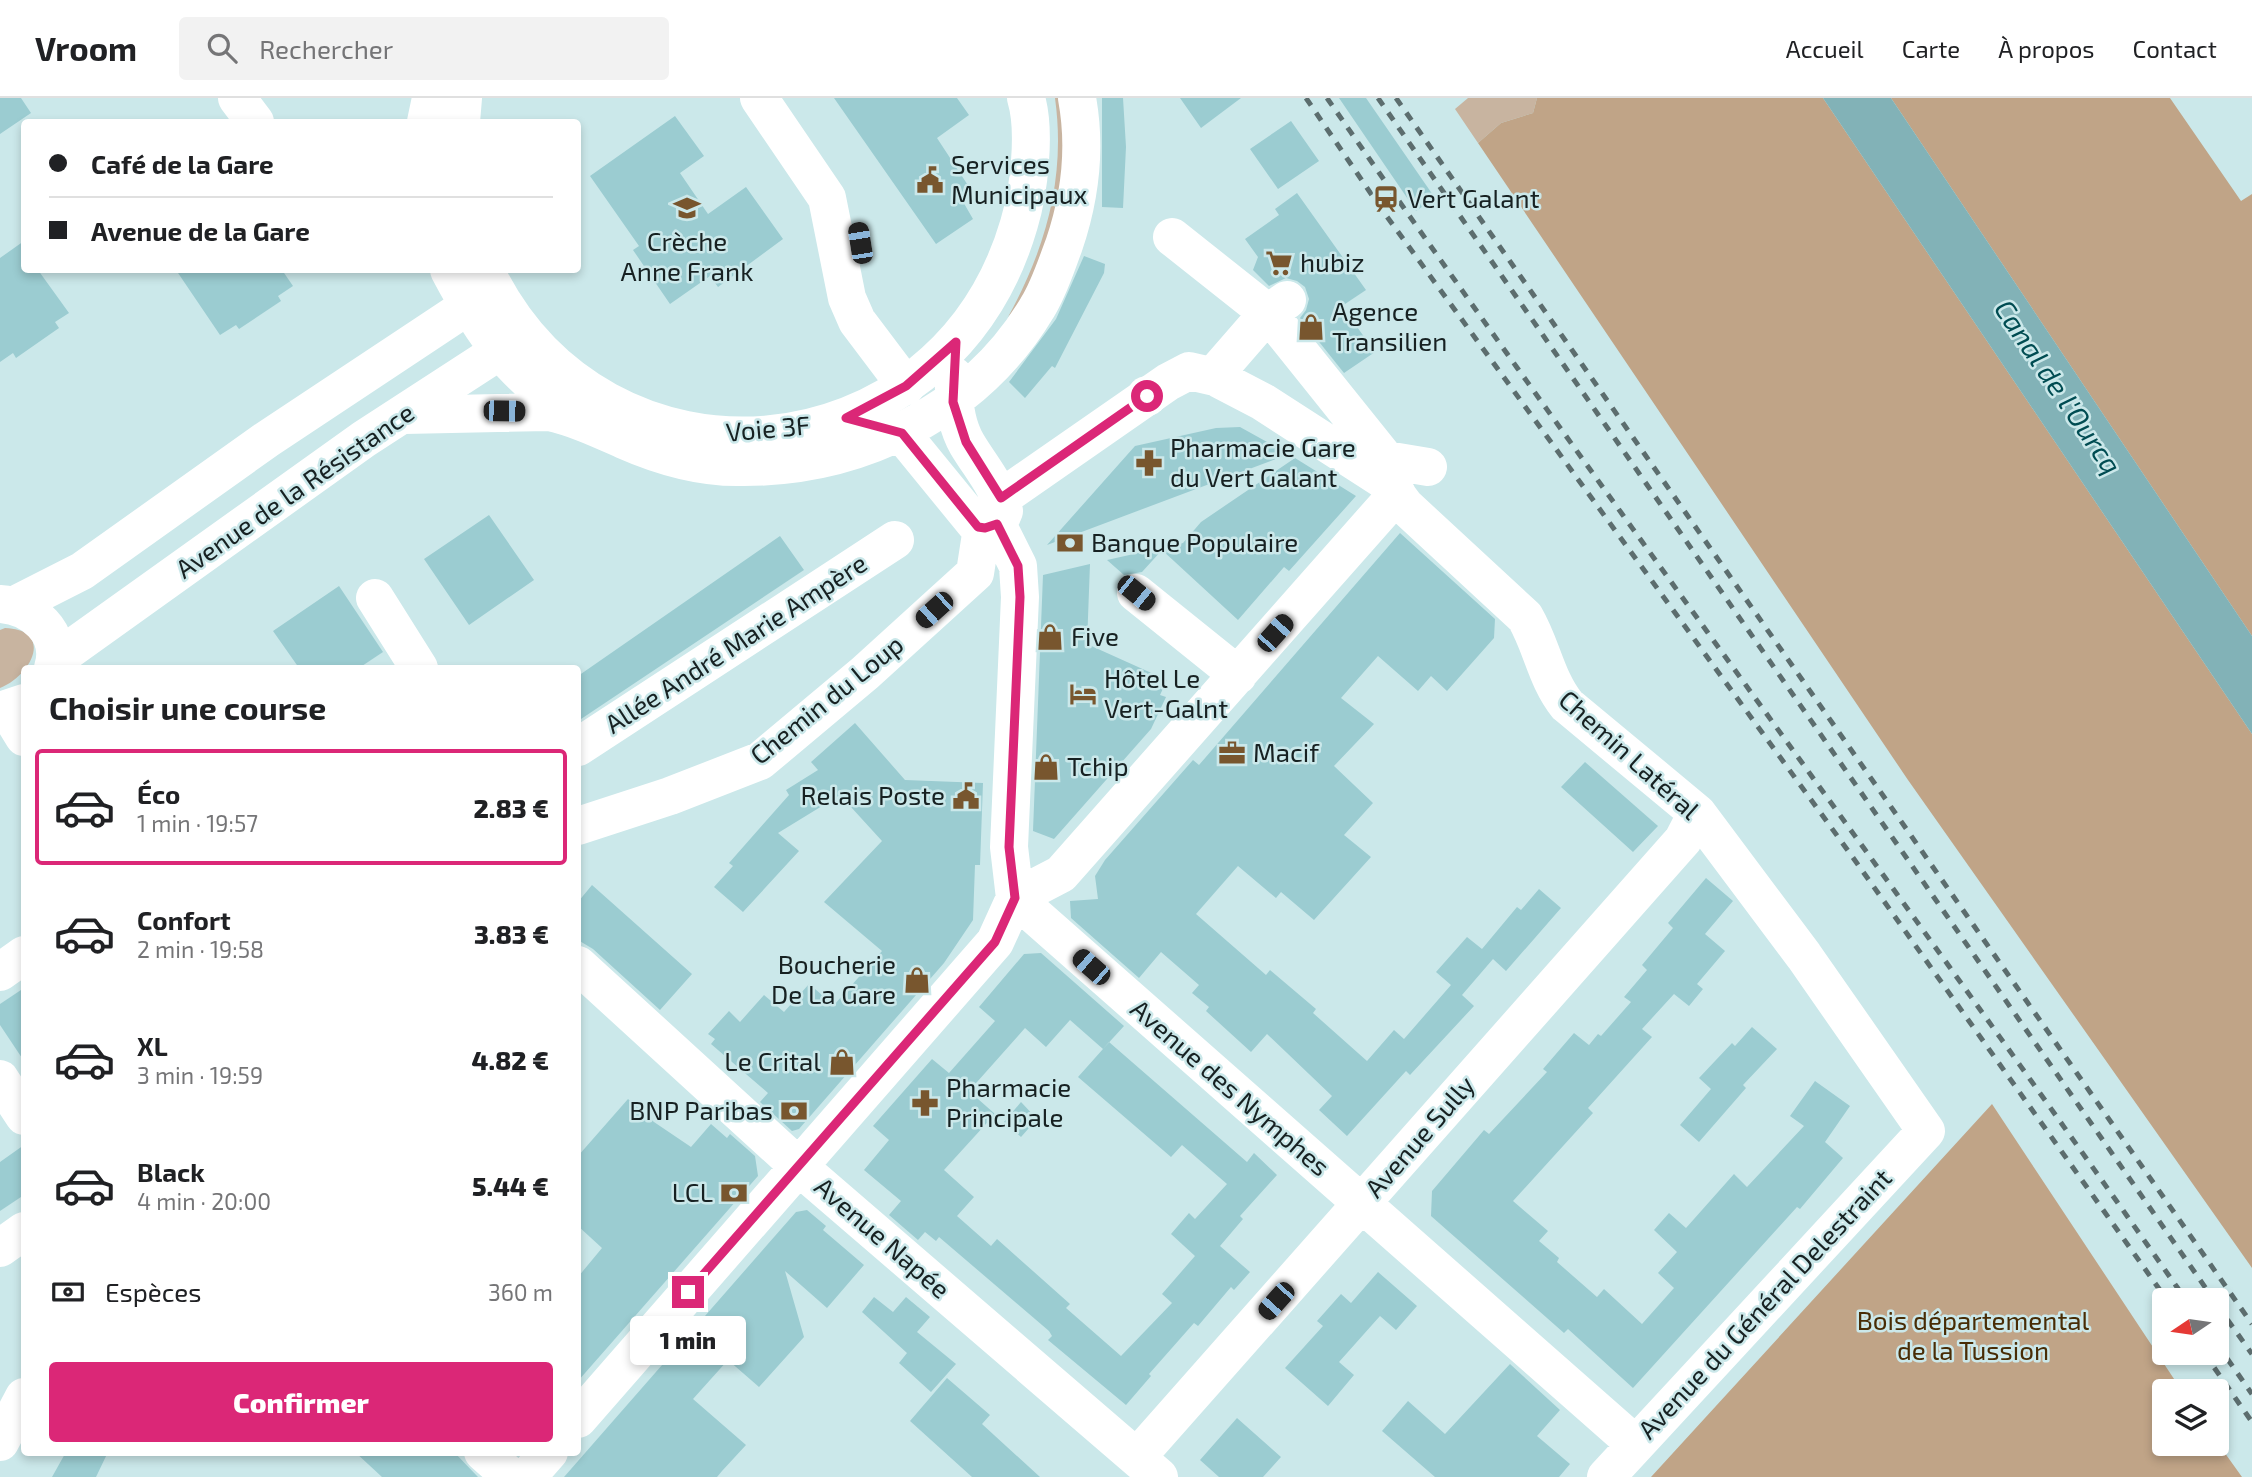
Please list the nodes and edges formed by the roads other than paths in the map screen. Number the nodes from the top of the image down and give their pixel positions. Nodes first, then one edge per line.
1 (237, 98) edge
2 (431, 98) edge
3 (463, 98) edge
4 (759, 98) edge
5 (789, 98) edge
6 (1077, 98) edge
7 (1027, 100) edge
8 (253, 119) edge
9 (427, 119) edge
10 (461, 119) edge
11 (1172, 237) dead end
12 (451, 273) edge
13 (477, 273) edge
14 (487, 273) edge
15 (468, 306) junction
16 (1278, 306) junction
17 (956, 342) junction
18 (498, 352) junction
19 (544, 354) junction
20 (1221, 367) dead end
21 (914, 380) junction
22 (953, 402) junction
23 (404, 415) junction
24 (571, 416) junction
25 (846, 418) junction
26 (902, 433) junction
27 (1428, 467) dead end
28 (1387, 474) junction
29 (993, 516) junction
30 (895, 540) dead end
31 (1136, 593) dead end
32 (375, 598) dead end
33 (8, 605) edge
34 (54, 664) edge
35 (417, 665) edge
36 (1238, 674) junction
37 (581, 745) edge
38 (1697, 813) junction
39 (581, 825) edge
40 (1015, 898) junction
41 (21, 958) edge
42 (581, 968) edge
43 (0, 972) edge
44 (0, 1079) edge
45 (21, 1111) edge
46 (1926, 1131) joint
47 (798, 1166) junction
48 (1362, 1203) junction
49 (21, 1233) edge
50 (0, 1248) edge
51 (21, 1403) edge
52 (581, 1416) edge
53 (0, 1442) edge
54 (1635, 1444) junction
55 (487, 1456) edge
56 (545, 1456) edge
57 (1148, 1467) edge
58 (511, 1477) edge
59 (527, 1477) edge
60 (1606, 1477) edge

1 - 8 street
2 - 9 street
3 - 10 street
4 - 21 street
5 - 21 street
6 - 22 street
7 - 17 street, Voie 3F
11 - 16 street
12 - 15 street
13 - 15 street
14 - 19 street, Voie 3F
15 - 18 street
15 - 33 street, Avenue de la Résistance
16 - 20 street
16 - 28 street
17 - 21 street, Voie 3F
17 - 22 street
18 - 19 street
18 - 23 street, Avenue de la Résistance
18 - 24 street
19 - 25 street, Voie 3F
21 - 25 street, Voie 3F
22 - 26 street
22 - 29 street
23 - 24 street
23 - 34 street, Avenue de la Résistance
24 - 26 street
25 - 26 street
26 - 29 street
27 - 28 street
28 - 29 street
28 - 36 street
28 - 38 street, Chemin Latéral
29 - 39 street, Chemin du Loup
29 - 40 street
30 - 37 street, Allée André Marie Ampère
31 - 36 street
32 - 35 street
33 - 34 street, Avenue de la Résistance
36 - 40 street
38 - 46 street, Chemin Latéral
38 - 48 street, Avenue Sully
40 - 47 street
40 - 48 street, Avenue des Nymphes
41 - 43 street
42 - 47 street, Avenue Napée
44 - 45 street
46 - 54 street, Avenue du Général Delestraint
47 - 52 street
47 - 57 street, Avenue Napée
48 - 54 street, Avenue des Nymphes
48 - 57 street, Avenue Sully
49 - 50 street
51 - 53 street
54 - 60 street, Avenue du Général Delestraint
55 - 58 street
56 - 59 street

